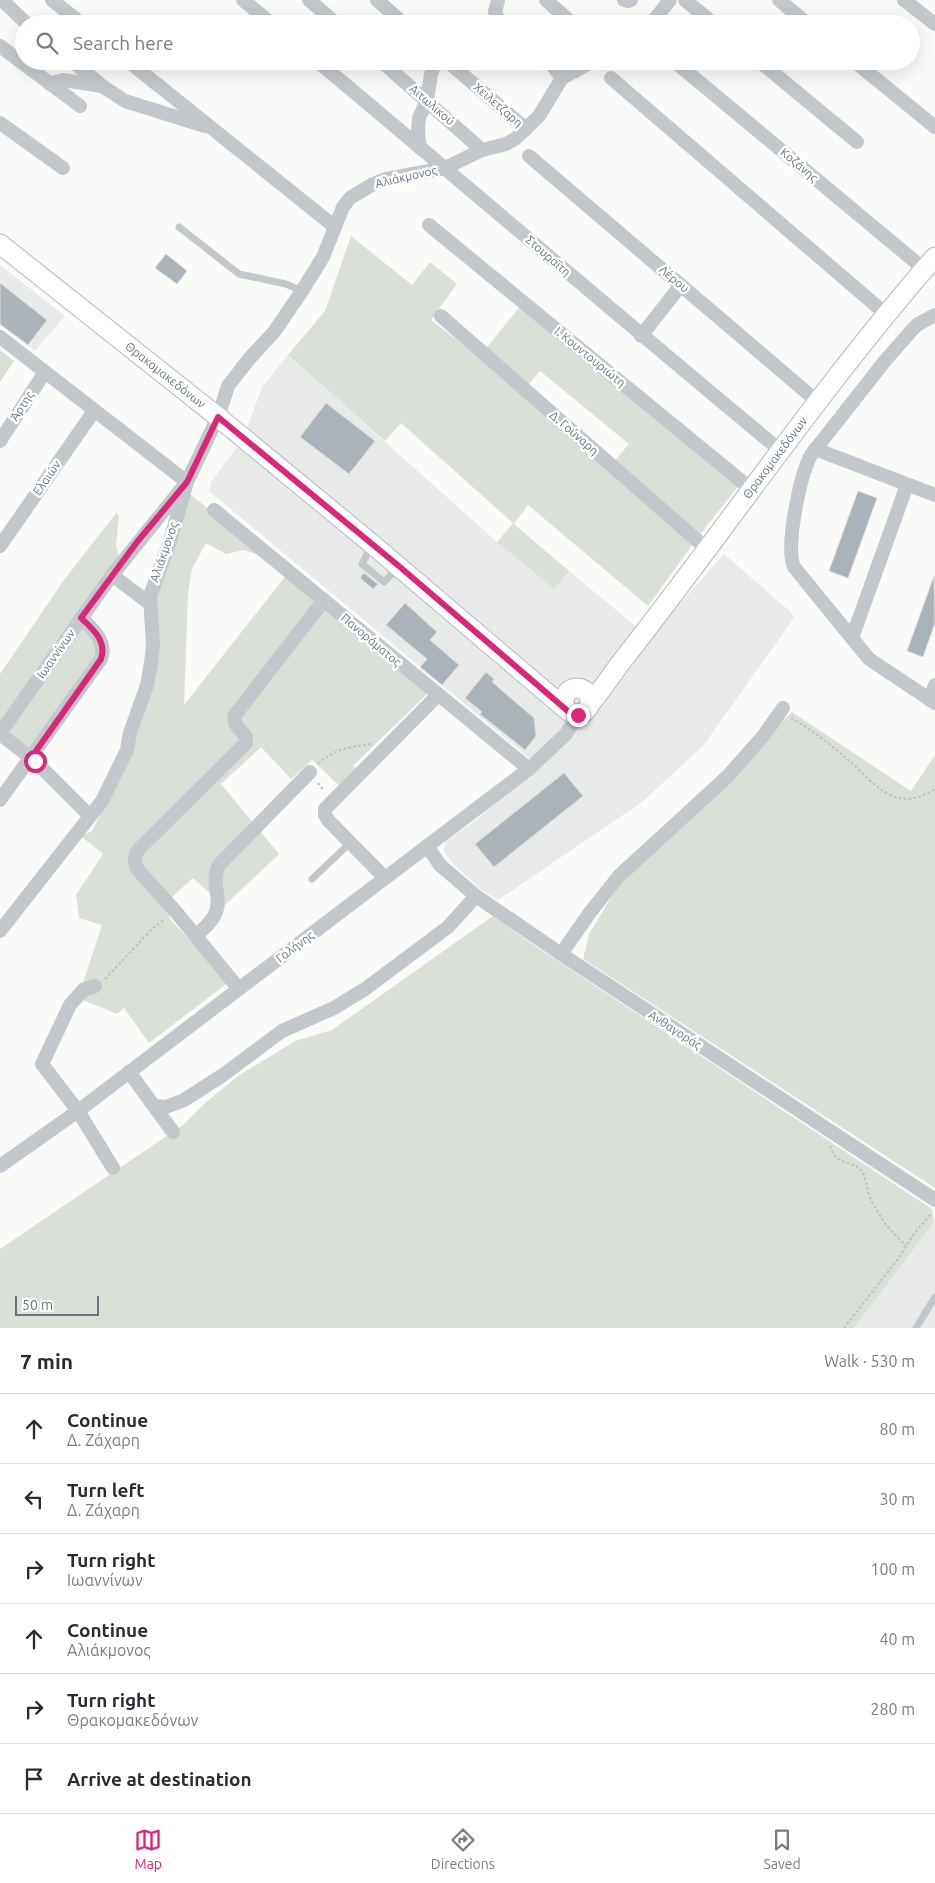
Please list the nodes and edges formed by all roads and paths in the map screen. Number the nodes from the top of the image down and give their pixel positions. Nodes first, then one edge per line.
1 (2, 0) edge
2 (52, 0) edge
3 (243, 0) edge
4 (309, 0) edge
5 (377, 0) edge
6 (498, 0) edge
7 (546, 0) edge
8 (670, 0) edge
9 (685, 0) edge
10 (779, 0) edge
11 (904, 0) edge
12 (18, 15) edge
13 (71, 15) edge
14 (261, 15) edge
15 (326, 15) edge
16 (394, 15) edge
17 (496, 15) edge
18 (563, 15) edge
19 (658, 15) edge
20 (703, 15) edge
21 (797, 15) edge
22 (935, 24) edge
23 (0, 46) edge
24 (15, 57) edge
25 (32, 70) edge
26 (83, 70) edge
27 (139, 70) edge
28 (328, 70) edge
29 (391, 70) edge
30 (433, 70) edge
31 (457, 70) edge
32 (556, 70) edge
33 (577, 70) edge
34 (685, 70) edge
35 (770, 70) edge
36 (865, 70) edge
37 (562, 78) junction
38 (611, 78) dead end
39 (50, 84) junction
40 (102, 86) junction
41 (428, 102) junction
42 (80, 106) dead end
43 (0, 123) edge
44 (935, 127) edge
45 (213, 129) junction
46 (526, 130) junction
47 (857, 142) dead end
48 (420, 148) junction
49 (482, 150) junction
50 (529, 156) dead end
51 (63, 168) dead end
52 (445, 168) junction
53 (428, 225) dead end
54 (179, 227) dead end
55 (335, 227) junction
56 (0, 244) edge
57 (930, 263) edge
58 (680, 285) junction
59 (302, 291) junction
60 (887, 315) junction
61 (935, 315) edge
62 (441, 316) dead end
63 (641, 336) junction
64 (0, 337) edge
65 (45, 372) junction
66 (818, 402) junction
67 (94, 411) junction
68 (218, 417) junction
69 (0, 441) edge
70 (815, 449) junction
71 (780, 450) junction
72 (187, 482) junction
73 (907, 485) junction
74 (751, 489) junction
75 (935, 495) edge
76 (214, 510) dead end
77 (0, 546) edge
78 (707, 549) junction
79 (112, 575) junction
80 (324, 600) junction
81 (149, 603) junction
82 (81, 618) junction
83 (852, 638) junction
84 (935, 685) edge
85 (438, 695) junction
86 (932, 701) edge
87 (577, 702) junction
88 (781, 711) joint
89 (0, 734) edge
90 (389, 743) junction
91 (31, 758) junction
92 (529, 769) junction
93 (310, 772) junction
94 (935, 789) edge
95 (0, 800) edge
96 (333, 800) junction
97 (90, 816) junction
98 (350, 843) junction
99 (426, 846) junction
100 (385, 878) junction
101 (312, 879) dead end
102 (476, 896) junction
103 (176, 912) junction
104 (0, 932) edge
105 (196, 936) junction
106 (561, 954) junction
107 (95, 986) joint
108 (240, 989) junction
109 (129, 1072) junction
110 (154, 1106) junction
111 (78, 1111) junction
112 (173, 1132) dead end
113 (830, 1132) junction
114 (0, 1166) edge
115 (113, 1168) dead end
116 (935, 1200) edge
117 (935, 1209) edge
118 (906, 1246) junction
119 (935, 1297) edge
120 (844, 1328) edge
121 (916, 1328) edge

1 - 12 street
2 - 13 street
3 - 14 street
4 - 15 street
5 - 16 street
6 - 17 street
7 - 18 street
8 - 19 street
9 - 20 street
10 - 21 street
11 - 22 street
23 - 24 street
25 - 39 street
26 - 40 street
27 - 45 street
28 - 48 street, Στουραΐτη
29 - 41 street, Αιτωλικού
30 - 41 street
31 - 46 street, Χειλετζαρη
32 - 37 street
33 - 37 street
34 - 57 street, Κοζάνης
35 - 47 street
36 - 44 street
37 - 46 street, Αλιάκμονος
38 - 60 street
39 - 40 street
39 - 42 street
40 - 45 street
41 - 48 street
41 - 49 street, Αιτωλικού
43 - 51 street
45 - 55 street
46 - 49 street, Αλιάκμονος
48 - 52 street, Στουραΐτη
49 - 52 street, Αλιάκμονος
50 - 58 street, Λέρου
52 - 55 street, Αλιάκμονος
52 - 63 street, Στουραΐτη
53 - 74 street, Ι. Κουντουριώτη
54 - 59 lane
55 - 59 street, Αλιάκμονος
56 - 68 main road, Θρακομακεδόνων
57 - 60 main road, Θρακομακεδόνων
58 - 63 street
58 - 66 street, Λέρου
59 - 68 street, Αλιάκμονος
60 - 66 main road, Θρακομακεδόνων
61 - 70 street
62 - 78 street, Δ. Γούναρη
63 - 71 street, Στουραΐτη
64 - 65 street
65 - 67 street
65 - 69 street, Άρτης
66 - 71 main road, Θρακομακεδόνων
67 - 72 street
67 - 77 street, Ελαιών
68 - 72 street, Αλιάκμονος
68 - 87 main road, Θρακομακεδόνων
70 - 73 street
70 - 83 street
71 - 74 main road, Θρακομακεδόνων
72 - 79 street, Ιωαννίνων
72 - 81 street, Αλιάκμονος
73 - 75 street
73 - 83 street
74 - 78 main road, Θρακομακεδόνων
76 - 80 street, Πανοράματος
78 - 87 main road, Θρακομακεδόνων
79 - 81 street
79 - 82 street, Ιωαννίνων
80 - 85 street, Πανοράματος
80 - 103 street
81 - 97 street, Αλιάκμονος
82 - 89 street, Ιωαννίνων
82 - 91 street
83 - 86 street
84 - 86 street
85 - 90 street
85 - 92 street, Πανοράματος
87 - 92 street, Γαλήνης
88 - 94 path
88 - 106 street
89 - 91 street
90 - 93 path
90 - 96 street
91 - 95 street
91 - 97 street
92 - 99 street, Γαλήνης
93 - 96 path
93 - 105 street
96 - 98 street
97 - 104 street, Αλιάκμονος
98 - 100 street
98 - 101 lane
99 - 100 street, Γαλήνης
99 - 102 street, Ανθαγοράς
100 - 108 street, Γαλήνης
102 - 106 street, Ανθαγοράς
102 - 110 street
103 - 105 street
103 - 107 path
105 - 108 street
106 - 113 street, Ανθαγοράς
107 - 111 street
108 - 109 street, Γαλήνης
109 - 110 street
109 - 111 street, Γαλήνης
110 - 112 street
111 - 114 street, Γαλήνης
111 - 115 street
113 - 116 street, Ανθαγοράς
113 - 118 path
117 - 118 path
118 - 120 path
119 - 121 lane

